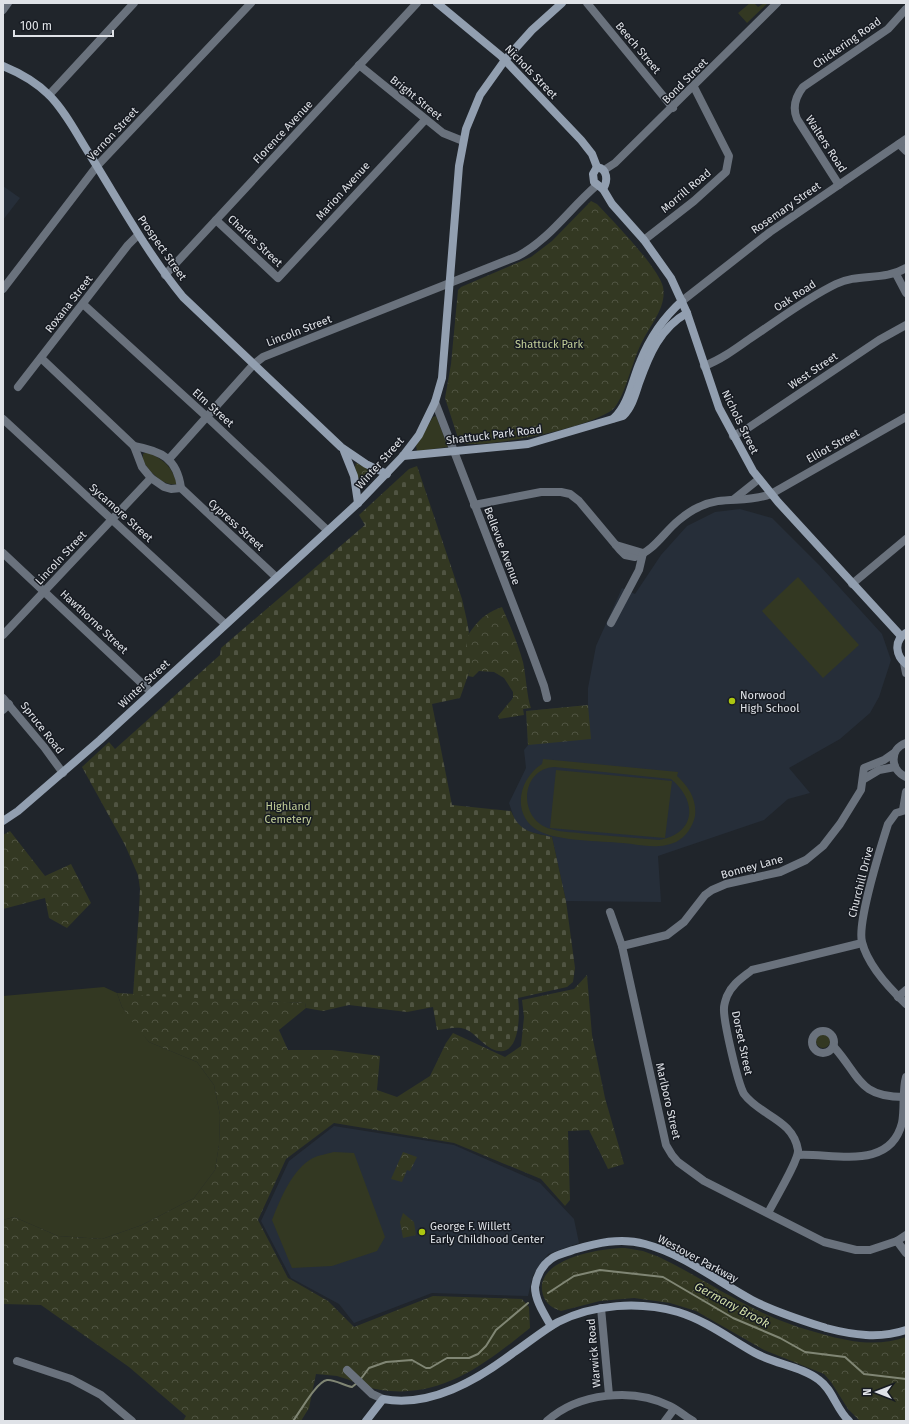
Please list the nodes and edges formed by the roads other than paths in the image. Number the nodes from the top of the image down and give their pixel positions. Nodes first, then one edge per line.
1 (8, 3) edge
2 (134, 3) edge
3 (251, 3) edge
4 (417, 3) edge
5 (437, 3) edge
6 (562, 3) edge
7 (587, 3) edge
8 (777, 3) edge
9 (3, 10) edge
10 (906, 10) edge
11 (505, 60) junction
12 (359, 65) junction
13 (3, 66) edge
14 (694, 87) junction
15 (799, 92) joint
16 (49, 95) junction
17 (673, 108) junction
18 (425, 120) junction
19 (906, 139) edge
20 (462, 141) junction
21 (899, 144) junction
22 (906, 151) edge
23 (97, 166) junction
24 (601, 168) junction
25 (839, 185) junction
26 (600, 187) junction
27 (216, 220) junction
28 (138, 235) junction
29 (644, 240) junction
30 (906, 268) edge
31 (896, 274) junction
32 (165, 275) junction
33 (278, 278) joint
34 (450, 284) junction
35 (3, 289) edge
36 (906, 293) edge
37 (682, 301) junction
38 (83, 304) junction
39 (687, 313) junction
40 (906, 325) edge
41 (41, 358) junction
42 (254, 364) junction
43 (704, 366) junction
44 (636, 382) junction
45 (18, 387) dead end
46 (435, 402) junction
47 (207, 417) junction
48 (906, 417) edge
49 (3, 419) edge
50 (733, 436) junction
51 (134, 446) junction
52 (341, 447) junction
53 (454, 452) junction
54 (403, 456) junction
55 (169, 459) junction
56 (387, 474) junction
57 (151, 478) junction
58 (759, 479) junction
59 (181, 488) junction
60 (771, 494) junction
61 (734, 499) junction
62 (358, 503) junction
63 (474, 505) junction
64 (112, 520) junction
65 (327, 530) junction
66 (906, 540) edge
67 (3, 553) edge
68 (643, 553) junction
69 (276, 577) junction
70 (852, 584) junction
71 (45, 592) junction
72 (611, 623) dead end
73 (225, 624) junction
74 (3, 635) edge
75 (904, 635) edge
76 (905, 664) edge
77 (906, 674) edge
78 (151, 692) junction
79 (547, 698) dead end
80 (5, 704) edge
81 (905, 741) edge
82 (894, 753) junction
83 (895, 767) junction
84 (63, 773) junction
85 (905, 778) edge
86 (864, 779) junction
87 (906, 792) edge
88 (905, 810) edge
89 (3, 821) edge
90 (610, 912) dead end
91 (862, 943) junction
92 (622, 946) junction
93 (906, 990) edge
94 (898, 997) junction
95 (906, 1004) edge
96 (834, 1047) dead end
97 (906, 1077) edge
98 (904, 1097) junction
99 (798, 1154) junction
100 (768, 1213) junction
101 (906, 1235) edge
102 (897, 1241) junction
103 (906, 1253) edge
104 (601, 1308) junction
105 (551, 1326) junction
106 (906, 1330) edge
107 (17, 1361) dead end
108 (349, 1372) dead end
109 (609, 1395) junction
110 (383, 1399) junction
111 (674, 1409) junction
112 (132, 1421) edge
113 (366, 1421) edge
114 (547, 1421) edge
115 (665, 1421) edge
116 (693, 1421) edge
117 (849, 1421) edge

1 - 9 street
2 - 16 street
3 - 23 street, Vernon Street
4 - 12 street, Florence Avenue
5 - 11 street, Nichols Street
6 - 11 street, Winter Street
7 - 17 street, Beech Street
8 - 14 street, Bond Street
10 - 15 street, Chickering Road
11 - 20 street, Winter Street
11 - 24 street, Nichols Street
12 - 18 street, Bright Street
12 - 27 street, Florence Avenue
13 - 16 street, Prospect Street
14 - 17 street, Bond Street
14 - 29 street, Morrill Road
15 - 25 street, Walters Road
16 - 23 street, Prospect Street
17 - 24 street, Bond Street
18 - 20 street, Bright Street
18 - 33 street, Marion Avenue
19 - 21 street, Rosemary Street
20 - 34 street, Winter Street
21 - 22 street
21 - 25 street, Rosemary Street
23 - 28 street, Prospect Street
23 - 35 street, Vernon Street
24 - 26 street, Nichols Street
24 - 26 street, Nichols Street
25 - 37 street, Rosemary Street
26 - 29 street, Nichols Street
26 - 34 street
27 - 32 street, Florence Avenue
27 - 33 street, Charles Street
28 - 32 street, Prospect Street
28 - 38 street, Roxana Street
29 - 37 street, Nichols Street
30 - 31 street, Oak Road
31 - 36 street
31 - 43 street, Oak Road
32 - 42 street, Prospect Street
34 - 42 street, Lincoln Street
34 - 46 street, Winter Street
37 - 39 street, Nichols Street
37 - 44 street, Shattuck Park Road
38 - 41 street, Roxana Street
38 - 47 street, Elm Street
39 - 43 street, Nichols Street
39 - 44 street, Shattuck Park Road
40 - 50 street, West Street
41 - 45 street, Roxana Street
41 - 51 street
42 - 47 street, Lincoln Street
42 - 52 street, Prospect Street
43 - 50 street, Nichols Street
44 - 53 street, Shattuck Park Road
46 - 53 street, Bellevue Avenue
46 - 54 street, Winter Street
47 - 55 street, Lincoln Street
47 - 65 street, Elm Street
48 - 60 street, Elliot Street
49 - 64 street, Sycamore Street
50 - 58 street, Nichols Street
51 - 55 street
51 - 57 street
52 - 56 street, Prospect Street
52 - 62 street, Prospect Street
53 - 54 street, Shattuck Park Road
53 - 63 street, Bellevue Avenue
54 - 56 street, Winter Street
55 - 59 street, Cypress Street
56 - 62 street, Winter Street
57 - 59 street
57 - 64 street, Lincoln Street
58 - 60 street, Nichols Street
58 - 61 street
59 - 69 street, Cypress Street
60 - 61 street, Elliot Street
60 - 70 street, Nichols Street
61 - 68 street, Elliot Street
62 - 65 street, Winter Street
63 - 68 street
63 - 79 street, Bellevue Avenue
64 - 71 street, Lincoln Street
64 - 73 street, Sycamore Street
65 - 69 street, Winter Street
66 - 70 street
67 - 71 street, Hawthorne Street
68 - 72 street
69 - 73 street, Winter Street
70 - 75 street, Nichols Street
71 - 74 street, Lincoln Street
71 - 78 street, Hawthorne Street
73 - 78 street, Winter Street
75 - 76 street
76 - 77 street
78 - 84 street, Winter Street
80 - 84 street, Spruce Road
81 - 82 street
82 - 83 street
82 - 86 street
83 - 85 street
83 - 86 street
84 - 89 street, Winter Street
86 - 92 street, Bonney Lane
87 - 88 street
88 - 91 street, Churchill Drive
90 - 92 street, Marlboro Street
91 - 94 street, Churchill Drive
91 - 99 street, Dorset Street
92 - 100 street, Marlboro Street
93 - 94 street
94 - 95 street, Churchill Drive
96 - 98 street
97 - 98 street
98 - 99 street
99 - 100 street
100 - 102 street, Marlboro Street
101 - 102 street, Marlboro Street
102 - 103 street
104 - 105 street
104 - 109 street, Warwick Road
104 - 117 street
105 - 106 street, Westover Parkway
105 - 110 street
107 - 112 street
108 - 110 street
109 - 111 street
109 - 114 street
110 - 113 street
111 - 115 street
111 - 116 street

